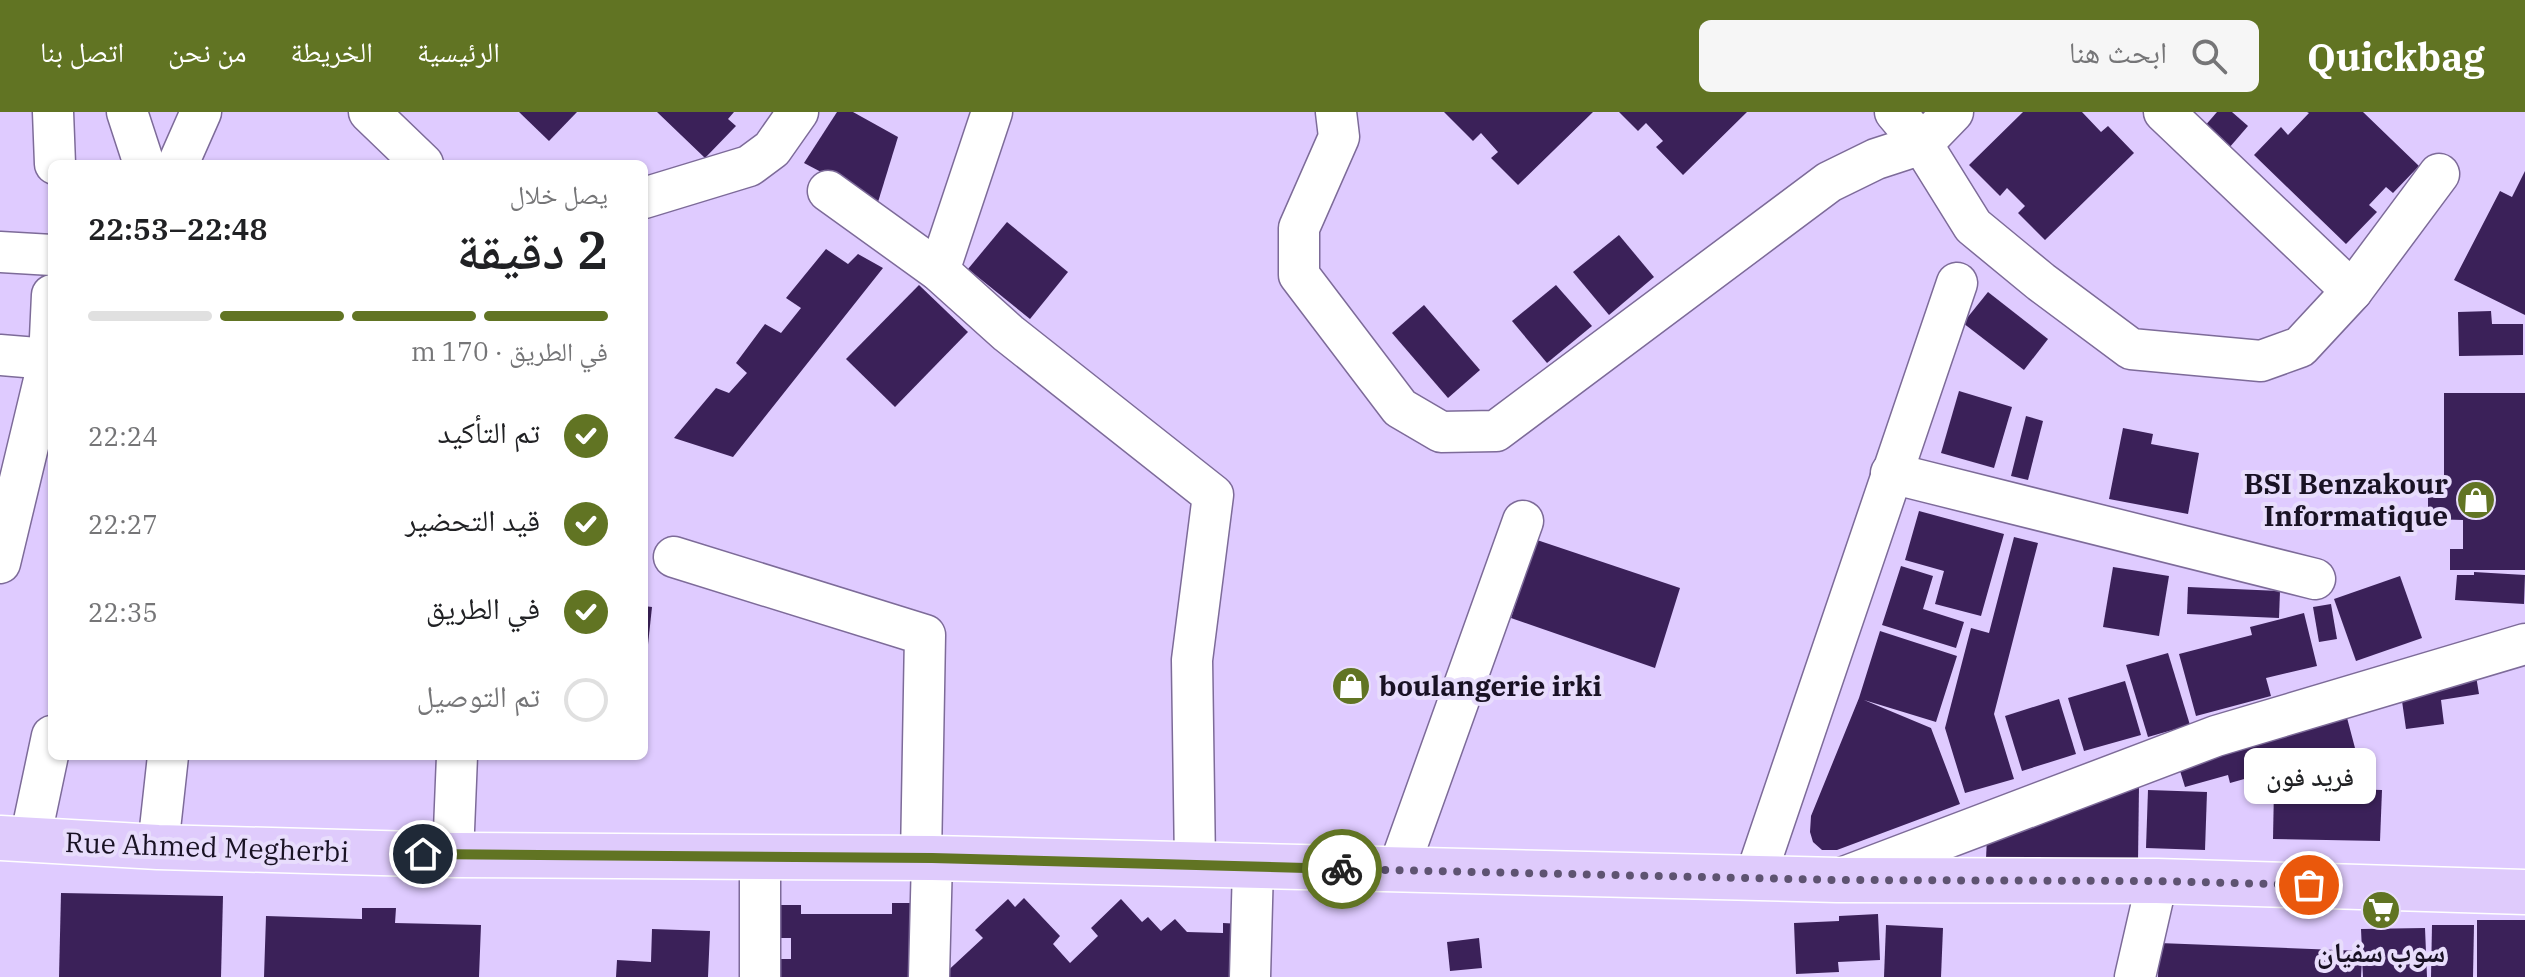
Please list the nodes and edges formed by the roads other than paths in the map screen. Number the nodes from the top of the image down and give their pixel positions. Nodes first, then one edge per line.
1 (53, 112) edge
2 (127, 112) edge
3 (201, 112) edge
4 (369, 112) edge
5 (798, 112) edge
6 (992, 112) edge
7 (1336, 112) edge
8 (1895, 112) edge
9 (1953, 112) edge
10 (2164, 112) edge
11 (1922, 144) junction
12 (55, 160) edge
13 (143, 160) edge
14 (180, 160) edge
15 (419, 160) edge
16 (2439, 174) dead end
17 (828, 191) dead end
18 (648, 197) edge
19 (0, 252) edge
20 (48, 255) edge
21 (939, 271) junction
22 (1957, 283) dead end
23 (2352, 291) junction
24 (0, 355) edge
25 (48, 359) edge
26 (48, 363) edge
27 (1891, 473) junction
28 (1523, 521) dead end
29 (674, 557) dead end
30 (0, 563) edge
31 (2315, 579) dead end
32 (2525, 644) edge
33 (48, 747) edge
34 (168, 760) edge
35 (457, 760) edge
36 (15, 839) edge
37 (158, 847) junction
38 (453, 855) junction
39 (760, 857) junction
40 (927, 858) junction
41 (1195, 864) junction
42 (1253, 866) junction
43 (1398, 870) junction
44 (1755, 878) junction
45 (1837, 880) junction
46 (2157, 881) junction
47 (2514, 887) edge
48 (760, 977) edge
49 (929, 977) edge
50 (1250, 977) edge
51 (2135, 977) edge

1 - 12 street
2 - 13 street
3 - 14 street
4 - 15 street
5 - 18 street
6 - 21 street
7 - 11 street
8 - 11 street
9 - 11 street
10 - 23 street
11 - 23 street
16 - 23 street
17 - 21 street
19 - 20 street
21 - 41 street
22 - 27 street
24 - 25 street
26 - 30 street
27 - 31 street
27 - 44 street
28 - 43 street
29 - 40 street
32 - 45 street
33 - 36 street
34 - 37 street
35 - 38 street
36 - 37 main road, Rue Ahmed Megherbi
37 - 38 main road, Rue Ahmed Megherbi
38 - 39 main road, Rue Ahmed Megherbi
39 - 40 main road, Rue Ahmed Megherbi
39 - 48 street
40 - 41 main road, Rue Ahmed Megherbi
40 - 49 street
41 - 42 main road, Rue Ahmed Megherbi
42 - 43 main road, Rue Ahmed Megherbi
42 - 50 street
43 - 44 main road, Rue Ahmed Megherbi
44 - 45 main road, Rue Ahmed Megherbi
45 - 46 main road, Rue Ahmed Megherbi
46 - 47 main road, Rue Ahmed Megherbi
46 - 51 street

